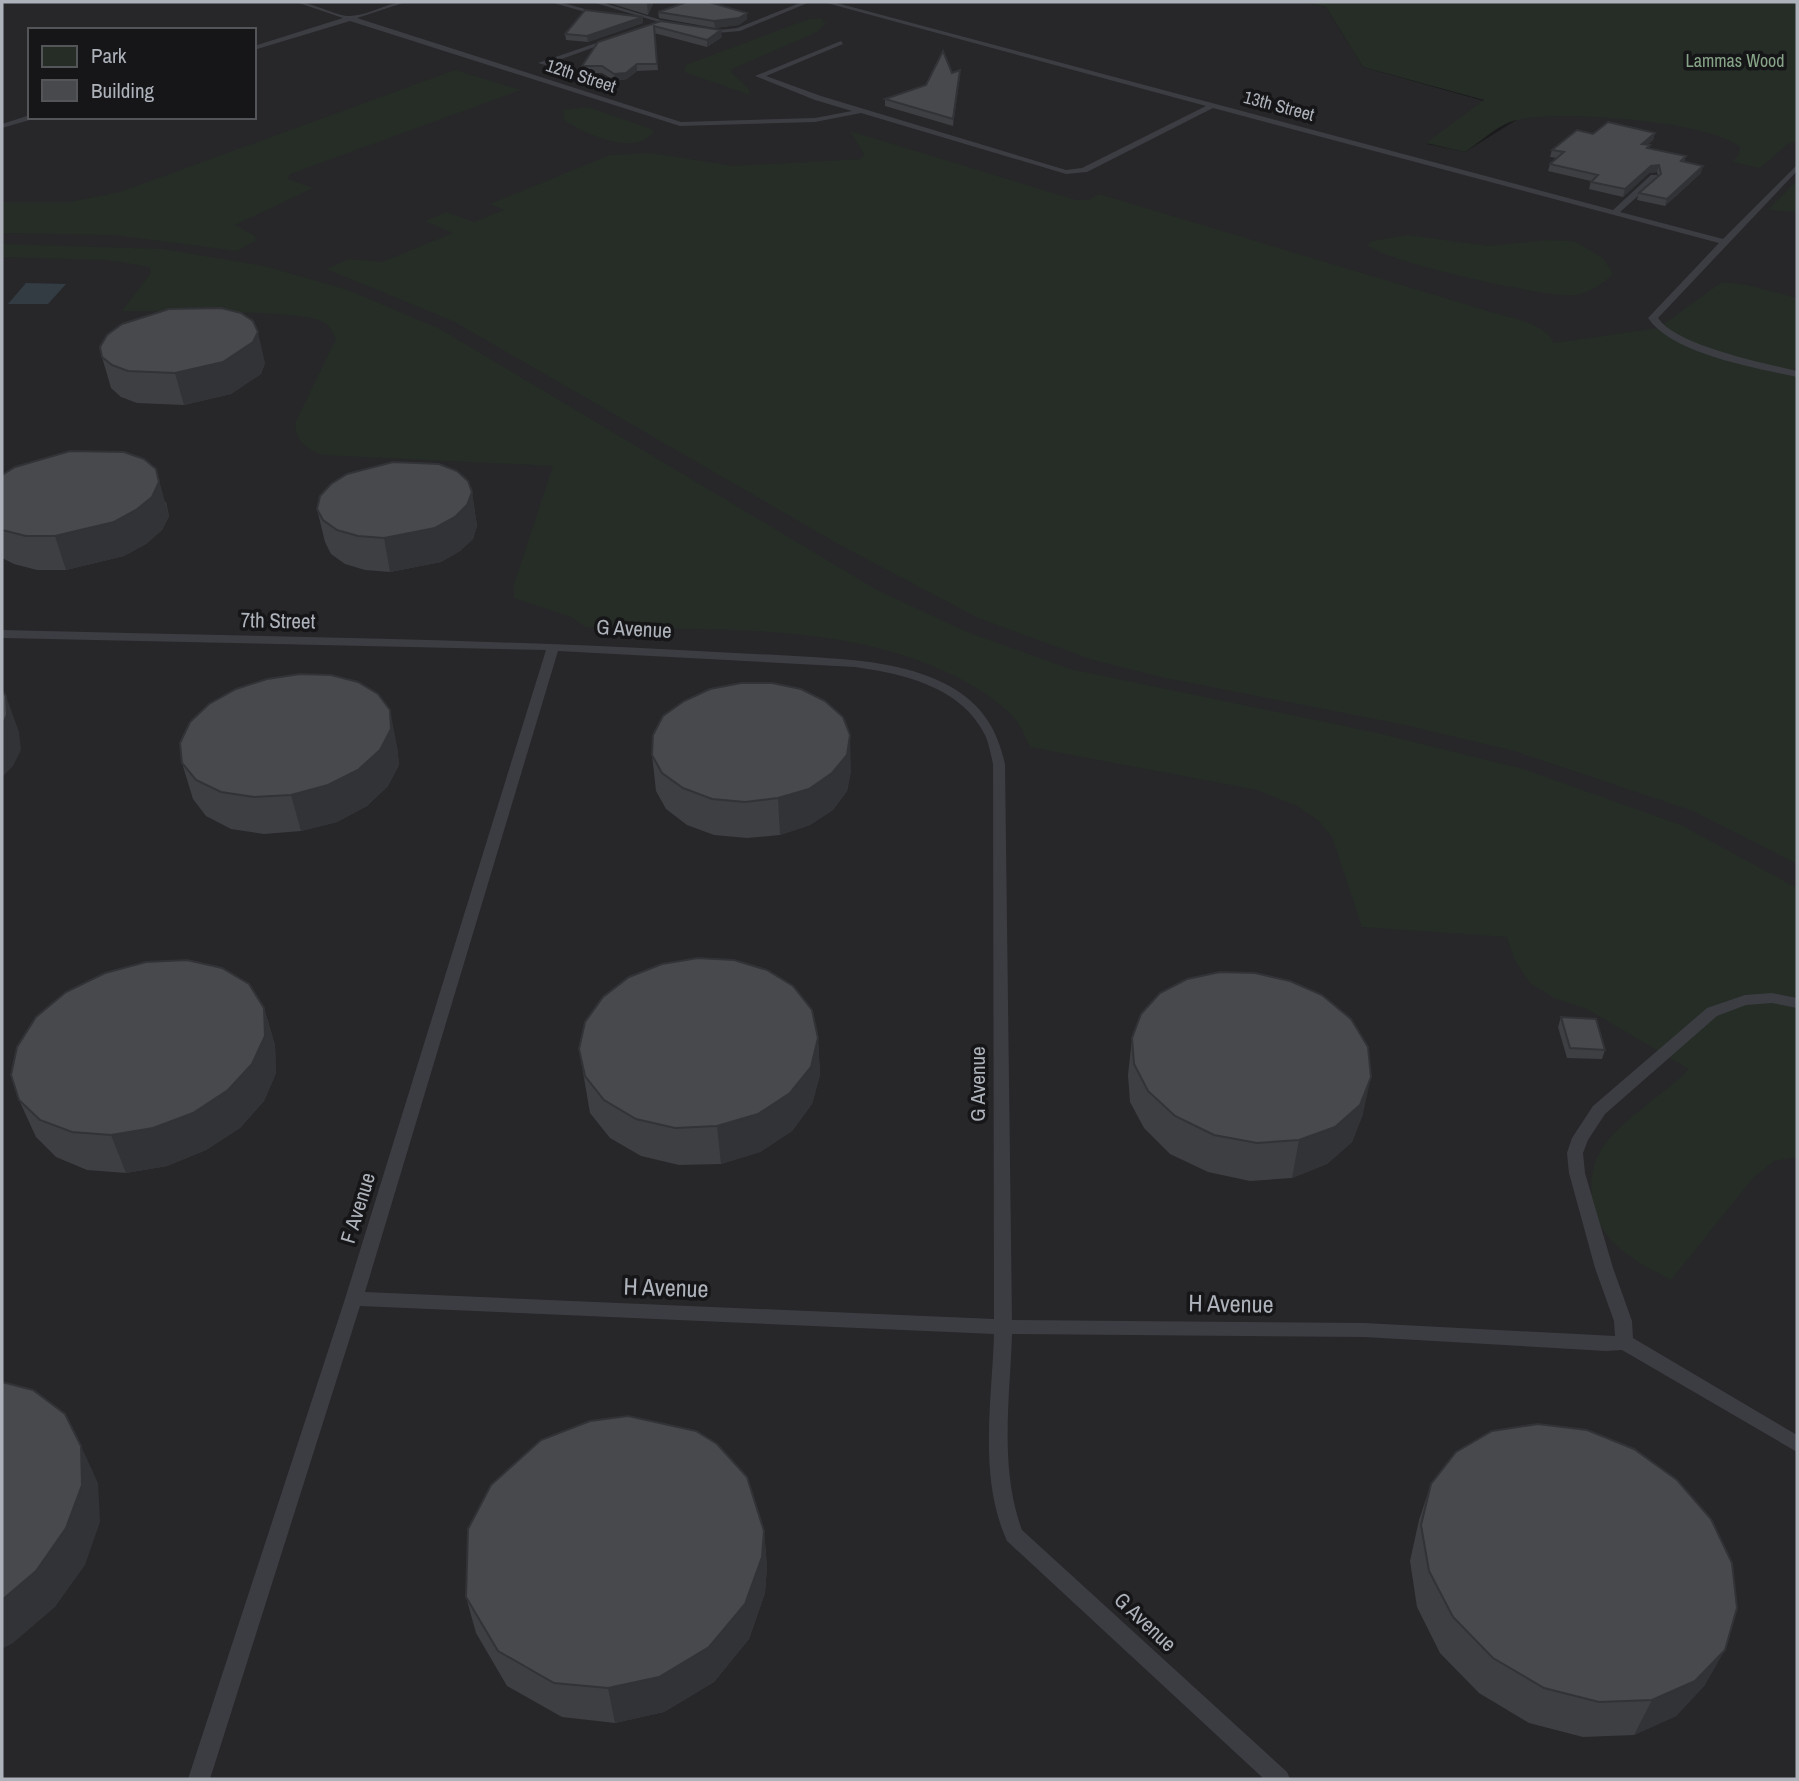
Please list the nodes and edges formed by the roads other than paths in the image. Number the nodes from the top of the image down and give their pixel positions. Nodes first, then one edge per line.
1 (299, 2) edge
2 (403, 2) edge
3 (554, 2) edge
4 (595, 2) edge
5 (807, 2) edge
6 (826, 2) edge
7 (641, 15) junction
8 (351, 18) junction
9 (664, 22) junction
10 (652, 26) edge
11 (627, 34) edge
12 (841, 43) dead end
13 (256, 47) edge
14 (542, 63) dead end
15 (1213, 105) junction
16 (861, 111) junction
17 (28, 118) edge
18 (2, 126) edge
19 (1797, 167) edge
20 (1654, 177) edge
21 (1615, 212) junction
22 (1724, 242) junction
23 (1797, 374) edge
24 (2, 634) edge
25 (554, 647) junction
26 (1797, 1003) edge
27 (354, 1298) junction
28 (1003, 1327) junction
29 (1624, 1342) junction
30 (1797, 1444) edge
31 (199, 1779) edge
32 (1279, 1779) edge

1 - 8 lane, 12th Street
2 - 8 lane
3 - 7 lane
4 - 7 lane
5 - 9 lane
6 - 15 lane, 13th Street
7 - 9 lane
8 - 13 lane
8 - 16 lane, 12th Street
9 - 10 lane
11 - 14 lane
12 - 16 lane
15 - 16 lane
15 - 21 lane, 13th Street
17 - 18 lane
19 - 22 lane
20 - 21 lane
21 - 22 lane, 13th Street
22 - 23 lane
24 - 25 lane, 7th Street
25 - 27 lane, F Avenue
25 - 28 lane, G Avenue
26 - 29 lane
27 - 28 lane, H Avenue
27 - 31 lane, F Avenue
28 - 29 lane, H Avenue
28 - 32 lane, G Avenue
29 - 30 lane

